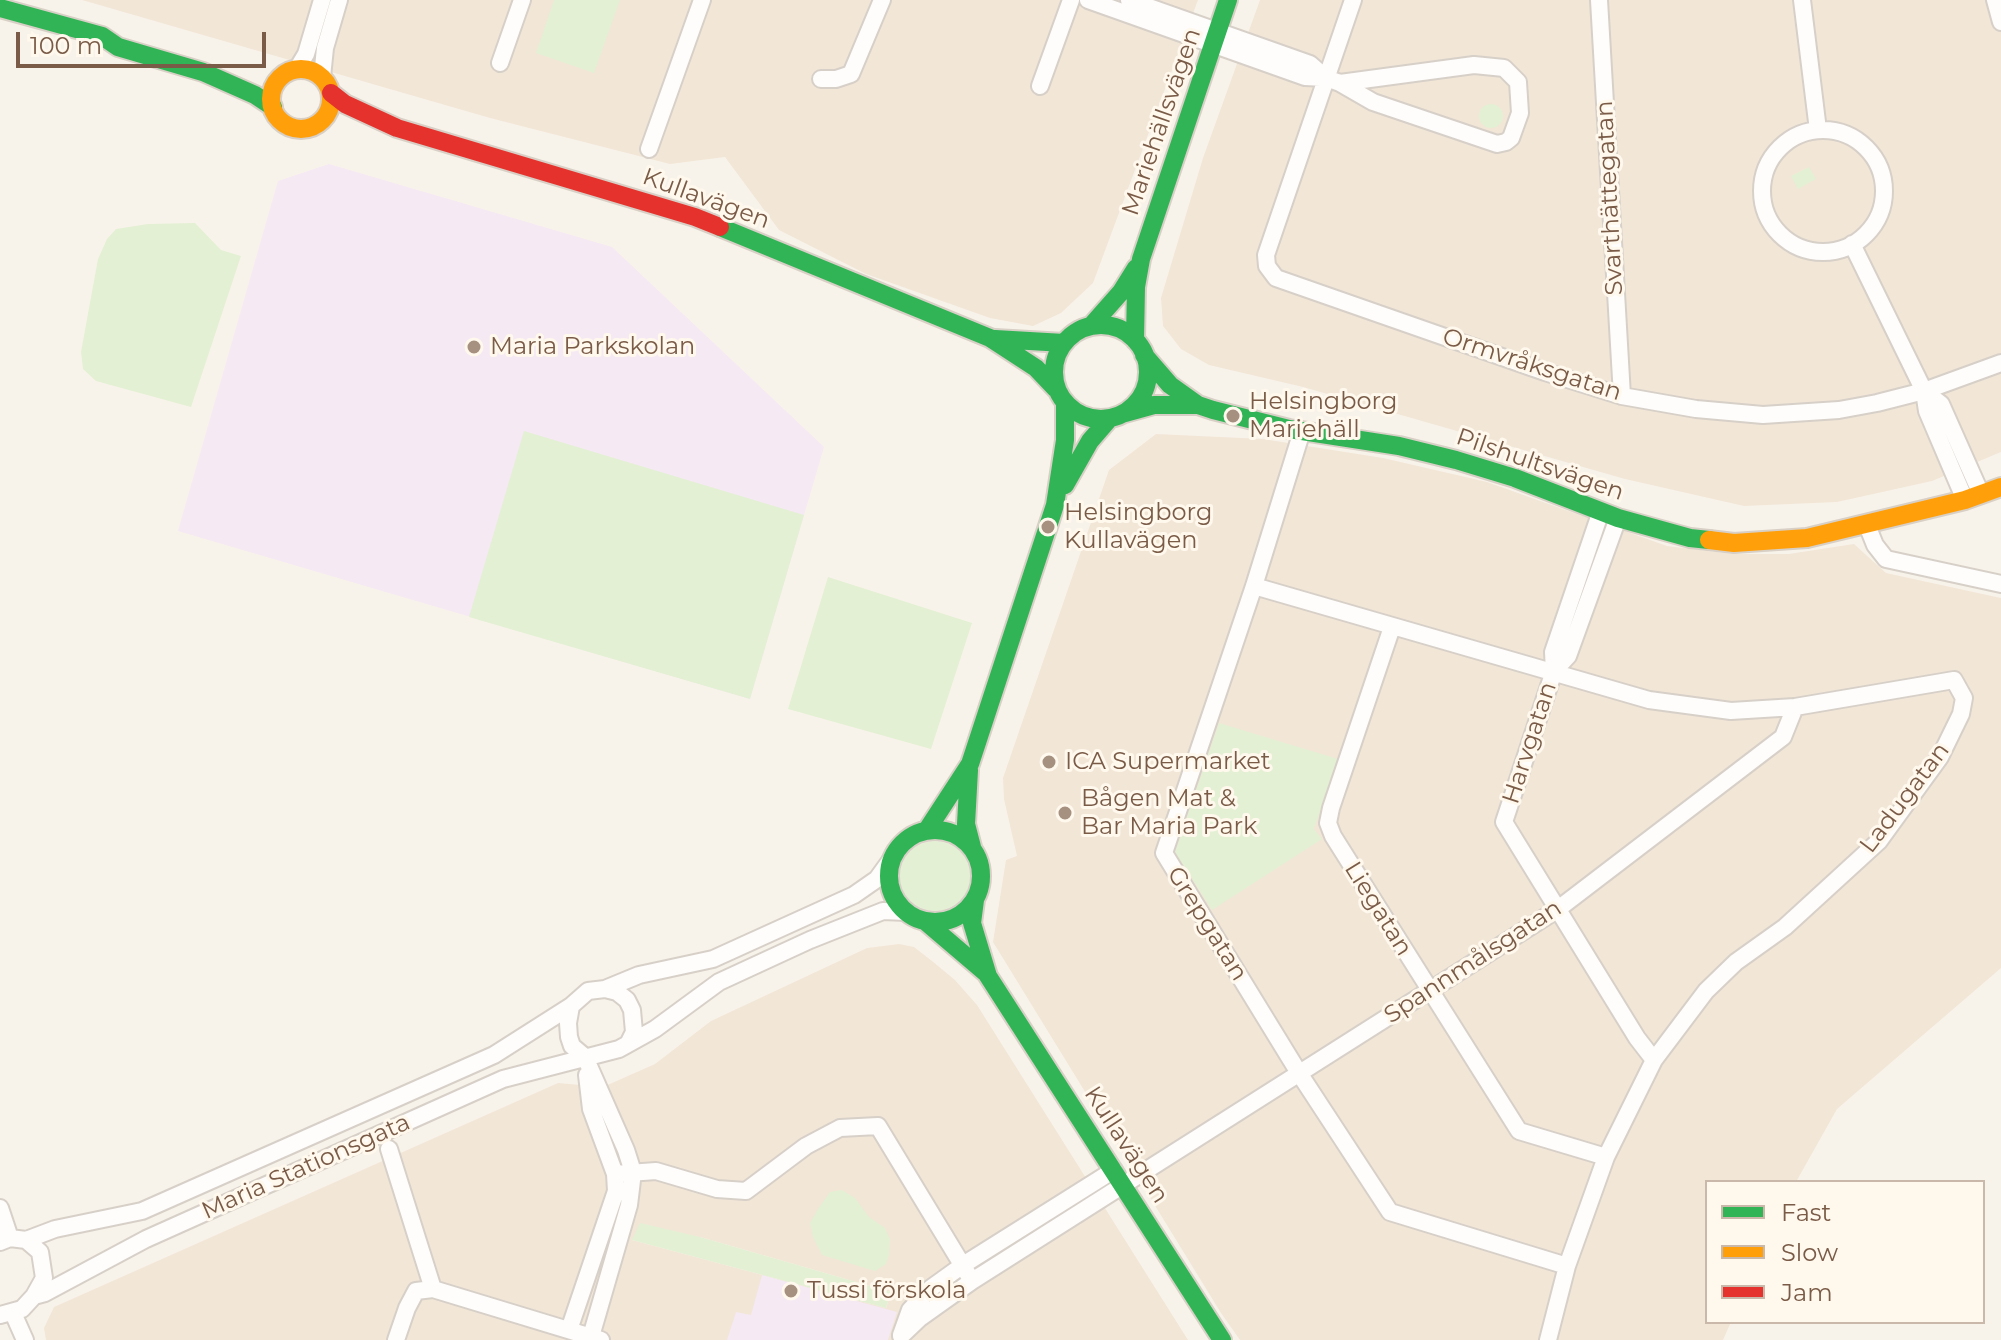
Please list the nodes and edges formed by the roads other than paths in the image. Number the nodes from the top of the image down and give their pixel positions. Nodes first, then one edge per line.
1 (322, 0) edge
2 (339, 0) edge
3 (522, 0) edge
4 (702, 0) edge
5 (882, 0) edge
6 (1071, 0) edge
7 (1088, 0) edge
8 (1129, 0) edge
9 (1228, 0) edge
10 (1353, 0) edge
11 (1599, 0) edge
12 (1802, 0) edge
13 (1995, 0) edge
14 (0, 8) edge
15 (0, 20) edge
16 (2001, 22) edge
17 (1215, 38) junction
18 (118, 47) junction
19 (500, 63) dead end
20 (203, 72) junction
21 (289, 73) junction
22 (821, 79) dead end
23 (1333, 80) junction
24 (326, 85) junction
25 (1040, 86) dead end
26 (273, 107) junction
27 (317, 124) junction
28 (397, 128) junction
29 (1818, 130) junction
30 (649, 149) dead end
31 (1852, 244) junction
32 (1141, 259) junction
33 (1091, 326) junction
34 (990, 338) junction
35 (1064, 343) junction
36 (1140, 348) junction
37 (2001, 363) edge
38 (1924, 391) junction
39 (1060, 396) junction
40 (1622, 396) junction
41 (1198, 405) junction
42 (1117, 416) junction
43 (1302, 431) junction
44 (2001, 487) edge
45 (1973, 497) junction
46 (1055, 505) junction
47 (1609, 515) junction
48 (1867, 525) junction
49 (2001, 584) edge
50 (1254, 586) junction
51 (1392, 627) junction
52 (1554, 671) junction
53 (1795, 707) junction
54 (970, 764) junction
55 (927, 830) junction
56 (972, 847) junction
57 (890, 861) junction
58 (975, 900) junction
59 (1558, 909) junction
60 (906, 912) junction
61 (926, 922) junction
62 (988, 976) junction
63 (605, 989) junction
64 (1430, 991) junction
65 (571, 1006) junction
66 (628, 1044) junction
67 (585, 1057) junction
68 (1654, 1060) junction
69 (1299, 1073) junction
70 (389, 1149) dead end
71 (1606, 1157) junction
72 (633, 1172) junction
73 (615, 1174) junction
74 (1119, 1178) junction
75 (0, 1208) edge
76 (12, 1240) edge
77 (963, 1265) junction
78 (1567, 1266) junction
79 (972, 1281) junction
80 (433, 1289) junction
81 (34, 1296) junction
82 (6, 1314) edge
83 (569, 1330) junction
84 (900, 1338) edge
85 (594, 1339) edge
86 (25, 1340) edge
87 (396, 1340) edge
88 (1222, 1340) edge
89 (1548, 1340) edge

1 - 21 street
2 - 24 street
3 - 19 street
4 - 30 street
5 - 22 street
6 - 25 street
7 - 17 street
8 - 17 street
9 - 17 street, Mariehällsvägen
10 - 23 street, Ormvråksgatan
11 - 40 street, Svarthättegatan
12 - 29 street
13 - 16 street
14 - 18 street, Kullavägen
15 - 18 street, Kullavägen
17 - 23 street
17 - 32 street, Mariehällsvägen
18 - 20 street, Kullavägen
20 - 21 street, Kullavägen
20 - 26 street, Kullavägen
21 - 24 street, Kullavägen
21 - 26 street
23 - 23 street
23 - 40 street, Ormvråksgatan
24 - 27 street
24 - 28 street, Kullavägen
26 - 27 street, Kullavägen
27 - 28 street, Kullavägen
28 - 34 street, Kullavägen
29 - 31 street
29 - 31 street
31 - 38 street
32 - 33 street, Mariehällsvägen
32 - 36 street, Mariehällsvägen
33 - 35 street
33 - 36 street
34 - 35 street, Kullavägen
34 - 39 street, Kullavägen
35 - 39 street
36 - 41 street, Pilshultsvägen
36 - 42 street
37 - 38 street, Ormvråksgatan
38 - 40 street, Ormvråksgatan
38 - 45 street
39 - 42 street
39 - 46 street, Kullavägen
41 - 42 street, Pilshultsvägen
41 - 43 street, Pilshultsvägen
42 - 46 street, Kullavägen
43 - 47 street, Pilshultsvägen
43 - 50 street, Grepgatan
44 - 45 street, Pilshultsvägen
45 - 48 street, Pilshultsvägen
46 - 54 street, Kullavägen
47 - 48 street, Pilshultsvägen
47 - 52 street, Harvgatan
48 - 49 street
50 - 51 street, Ladugatan
50 - 69 street, Grepgatan
51 - 52 street, Ladugatan
51 - 64 street, Liegatan
52 - 53 street, Ladugatan
52 - 59 street, Harvgatan
53 - 59 street, Spannmålsgatan
53 - 68 street, Ladugatan
54 - 55 street, Kullavägen
54 - 56 street, Kullavägen
55 - 56 street
55 - 57 street, Kullavägen
56 - 58 street, Kullavägen
57 - 60 street
57 - 63 street, Maria Stationsgata
58 - 61 street
58 - 62 street, Kullavägen
59 - 64 street, Spannmålsgatan
59 - 68 street, Harvgatan
60 - 61 street, Kullavägen
60 - 66 street, Maria Stationsgata
61 - 62 street, Kullavägen
62 - 74 street, Kullavägen
63 - 65 street, Maria Stationsgata
63 - 66 street
64 - 69 street, Spannmålsgatan
64 - 71 street, Liegatan
65 - 67 street
65 - 76 street, Maria Stationsgata
66 - 67 street, Maria Stationsgata
67 - 72 street
67 - 73 street
67 - 81 street, Maria Stationsgata
68 - 71 street, Ladugatan
69 - 74 street, Spannmålsgatan
69 - 78 street, Grepgatan
70 - 80 street
71 - 78 street, Ladugatan
72 - 73 street
72 - 77 street
72 - 85 street
73 - 83 street
74 - 77 street
74 - 79 street
74 - 88 street, Kullavägen
75 - 76 street
76 - 81 street
77 - 79 street
77 - 84 street
78 - 89 street, Ladugatan
79 - 84 street
80 - 83 street
80 - 87 street
81 - 82 street, Maria Stationsgata
82 - 86 street
83 - 85 street

